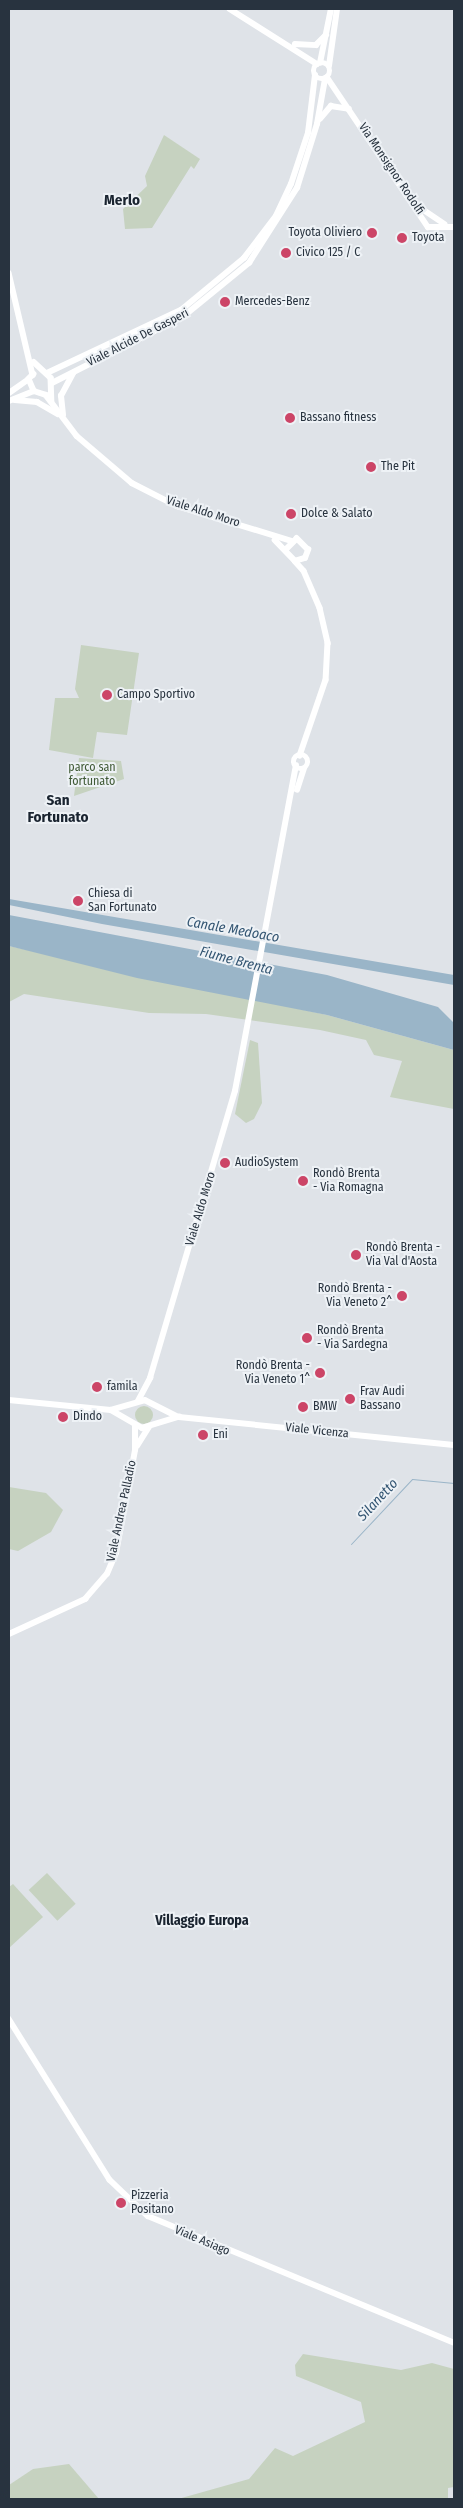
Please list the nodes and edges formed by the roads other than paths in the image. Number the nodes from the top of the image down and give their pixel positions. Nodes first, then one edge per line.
1 (230, 9) edge
2 (331, 9) edge
3 (338, 9) edge
4 (327, 33) junction
5 (290, 43) junction
6 (329, 66) junction
7 (316, 68) junction
8 (328, 76) junction
9 (352, 112) junction
10 (317, 124) junction
11 (413, 202) junction
12 (453, 227) edge
13 (9, 273) edge
14 (34, 362) junction
15 (76, 370) junction
16 (45, 372) junction
17 (31, 377) junction
18 (51, 386) junction
19 (9, 392) edge
20 (34, 392) junction
21 (42, 394) junction
22 (10, 401) edge
23 (52, 403) junction
24 (63, 419) junction
25 (270, 536) junction
26 (292, 541) junction
27 (287, 550) junction
28 (307, 556) junction
29 (295, 560) junction
30 (308, 578) junction
31 (302, 756) junction
32 (296, 766) junction
33 (304, 769) junction
34 (292, 801) junction
35 (147, 1385) junction
36 (9, 1400) edge
37 (136, 1403) junction
38 (154, 1405) junction
39 (111, 1410) junction
40 (179, 1417) junction
41 (133, 1422) junction
42 (152, 1425) junction
43 (454, 1445) edge
44 (135, 1450) junction
45 (9, 1634) edge
46 (9, 2019) edge
47 (454, 2343) edge

1 - 5 main road
2 - 4 main road, Viale Alcide De Gasperi
3 - 6 main road, Viale Alcide De Gasperi
4 - 5 main road
4 - 7 main road, Viale Alcide De Gasperi
5 - 7 main road
6 - 7 main road
6 - 8 main road, Viale Alcide De Gasperi
7 - 8 main road
7 - 16 main road, Viale Alcide De Gasperi
8 - 9 main road, Via Monsignor Rodolfi
8 - 10 main road, Viale Alcide De Gasperi
9 - 10 main road, Via Monsignor Rodolfi
9 - 11 main road, Via Monsignor Rodolfi
10 - 15 main road, Viale Alcide De Gasperi
11 - 12 main road
11 - 12 main road, Via Monsignor Rodolfi
13 - 14 main road
14 - 16 main road
14 - 17 main road
15 - 18 main road, Viale Alcide De Gasperi
15 - 24 main road
16 - 17 main road, Viale Alcide De Gasperi
16 - 18 main road
17 - 19 main road, Viale Alcide De Gasperi
17 - 20 main road
18 - 21 main road, Viale Alcide De Gasperi
18 - 23 main road, Viale Aldo Moro
20 - 21 main road
20 - 22 main road
21 - 23 main road, Viale Aldo Moro
22 - 24 main road
23 - 24 main road, Viale Aldo Moro
24 - 25 main road, Viale Aldo Moro
25 - 26 main road, Viale Aldo Moro
25 - 27 main road, Viale Aldo Moro
26 - 27 main road
26 - 28 main road
27 - 29 main road, Viale Aldo Moro
28 - 29 main road
28 - 30 main road, Viale Aldo Moro
29 - 30 main road, Viale Aldo Moro
30 - 31 main road, Viale Aldo Moro
31 - 32 main road
31 - 33 main road
32 - 33 main road
32 - 34 main road
33 - 34 main road
34 - 35 main road, Viale Aldo Moro
35 - 37 main road, Viale Aldo Moro
35 - 38 main road
36 - 39 main road, Viale Vicenza
37 - 38 main road, Viale Vicenza
37 - 39 main road, Viale Vicenza
37 - 41 main road
38 - 40 main road, Viale Vicenza
38 - 42 main road
39 - 41 main road, Viale Vicenza
40 - 42 main road, Viale Vicenza
40 - 43 main road, Viale Vicenza
41 - 42 main road, Viale Vicenza
41 - 44 main road, Viale Andrea Palladio
42 - 44 main road, Viale Andrea Palladio
44 - 45 main road, Viale Andrea Palladio
46 - 47 main road, Viale Asiago

